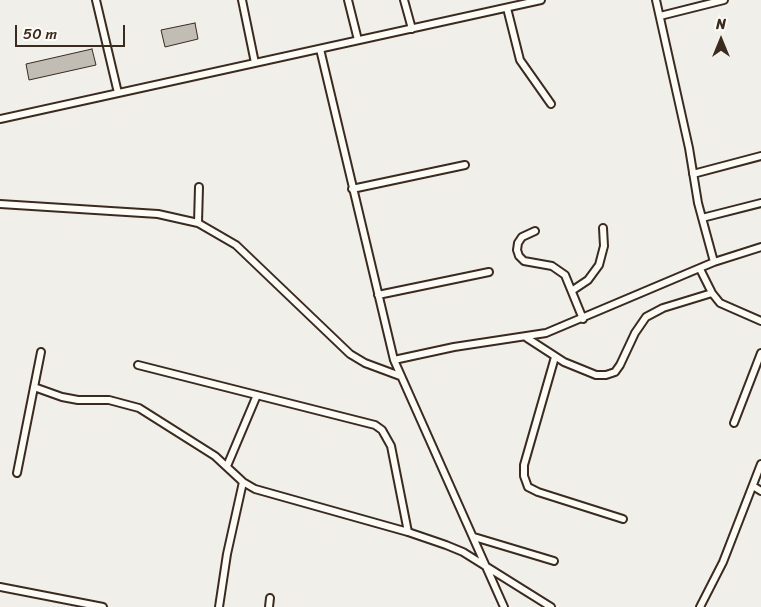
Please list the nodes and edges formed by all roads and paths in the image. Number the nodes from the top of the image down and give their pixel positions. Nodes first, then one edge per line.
1 (96, 0) edge
2 (242, 0) edge
3 (348, 0) edge
4 (404, 0) edge
5 (541, 0) edge
6 (656, 0) edge
7 (724, 0) edge
8 (507, 8) junction
9 (660, 16) junction
10 (412, 28) junction
11 (358, 40) junction
12 (320, 49) junction
13 (255, 63) junction
14 (118, 93) junction
15 (551, 104) dead end
16 (0, 119) edge
17 (761, 156) edge
18 (465, 165) dead end
19 (693, 174) junction
20 (199, 186) dead end
21 (352, 189) junction
22 (761, 203) edge
23 (0, 204) edge
24 (702, 218) junction
25 (198, 223) junction
26 (602, 228) dead end
27 (535, 231) dead end
28 (761, 247) edge
29 (714, 262) junction
30 (700, 269) junction
31 (489, 272) dead end
32 (573, 290) junction
33 (712, 293) junction
34 (378, 295) junction
35 (583, 319) junction
36 (761, 321) edge
37 (527, 338) junction
38 (41, 352) dead end
39 (761, 353) edge
40 (555, 357) junction
41 (394, 360) junction
42 (138, 364) dead end
43 (400, 376) junction
44 (34, 387) junction
45 (256, 395) junction
46 (734, 423) dead end
47 (761, 464) edge
48 (227, 466) junction
49 (17, 473) dead end
50 (243, 482) junction
51 (753, 486) junction
52 (761, 491) edge
53 (623, 519) dead end
54 (408, 532) junction
55 (474, 537) junction
56 (554, 561) dead end
57 (488, 567) junction
58 (0, 587) edge
59 (270, 598) dead end
60 (103, 607) edge
61 (219, 607) edge
62 (269, 607) edge
63 (504, 607) edge
64 (552, 607) edge
65 (700, 607) edge

1 - 14 lane
2 - 13 lane
3 - 11 lane
4 - 10 lane
5 - 8 lane
6 - 9 lane
7 - 9 lane
8 - 10 lane
8 - 15 lane
9 - 19 lane
10 - 11 lane
11 - 12 lane
12 - 13 lane
12 - 21 lane
13 - 14 lane
14 - 16 lane
17 - 19 lane
18 - 21 lane
19 - 24 lane
20 - 25 lane
21 - 34 lane
22 - 24 lane
23 - 25 lane
24 - 29 lane
25 - 43 lane
26 - 32 lane
27 - 32 lane
28 - 29 lane
29 - 30 lane
30 - 33 lane
30 - 35 lane
31 - 34 lane
32 - 35 lane
33 - 36 lane
33 - 40 lane
34 - 41 lane
35 - 37 lane
37 - 40 lane
37 - 41 lane
38 - 44 lane
39 - 46 lane
40 - 53 lane
41 - 43 lane
42 - 45 lane
43 - 55 lane
44 - 48 lane
44 - 49 lane
45 - 48 lane
45 - 54 lane
47 - 51 lane
48 - 50 lane
50 - 54 lane
50 - 61 lane
51 - 52 lane
51 - 65 lane
54 - 57 lane
55 - 56 lane
55 - 57 lane
57 - 63 lane
57 - 64 lane
58 - 60 lane
59 - 62 lane

